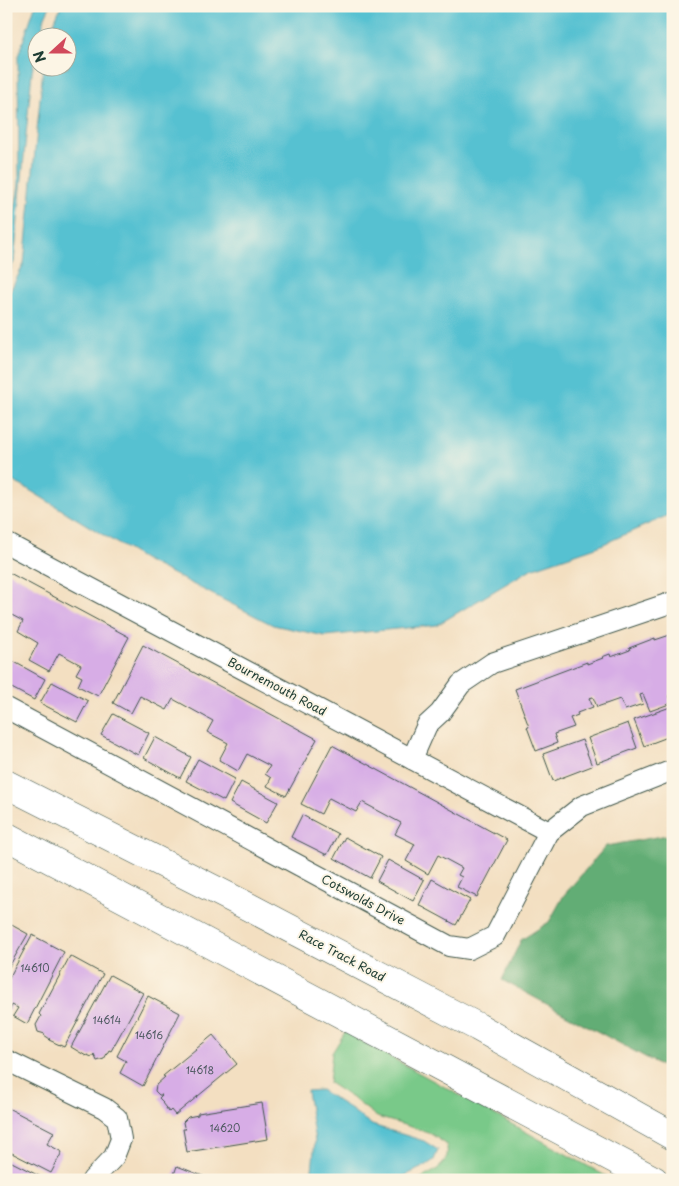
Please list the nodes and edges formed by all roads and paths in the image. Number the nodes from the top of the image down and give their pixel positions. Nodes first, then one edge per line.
1 (6, 543) edge
2 (673, 602) edge
3 (6, 708) edge
4 (412, 759) junction
5 (673, 770) edge
6 (6, 784) edge
7 (549, 832) junction
8 (6, 836) edge
9 (6, 1060) edge
10 (673, 1136) edge
11 (92, 1180) edge
12 (654, 1180) edge

1 - 4 street, Bournemouth Road
2 - 4 street
3 - 7 street, Cotswolds Drive
4 - 7 street, Bournemouth Road
5 - 7 street, Cotswolds Drive
6 - 10 main road, Race Track Road
8 - 12 main road
9 - 11 street

